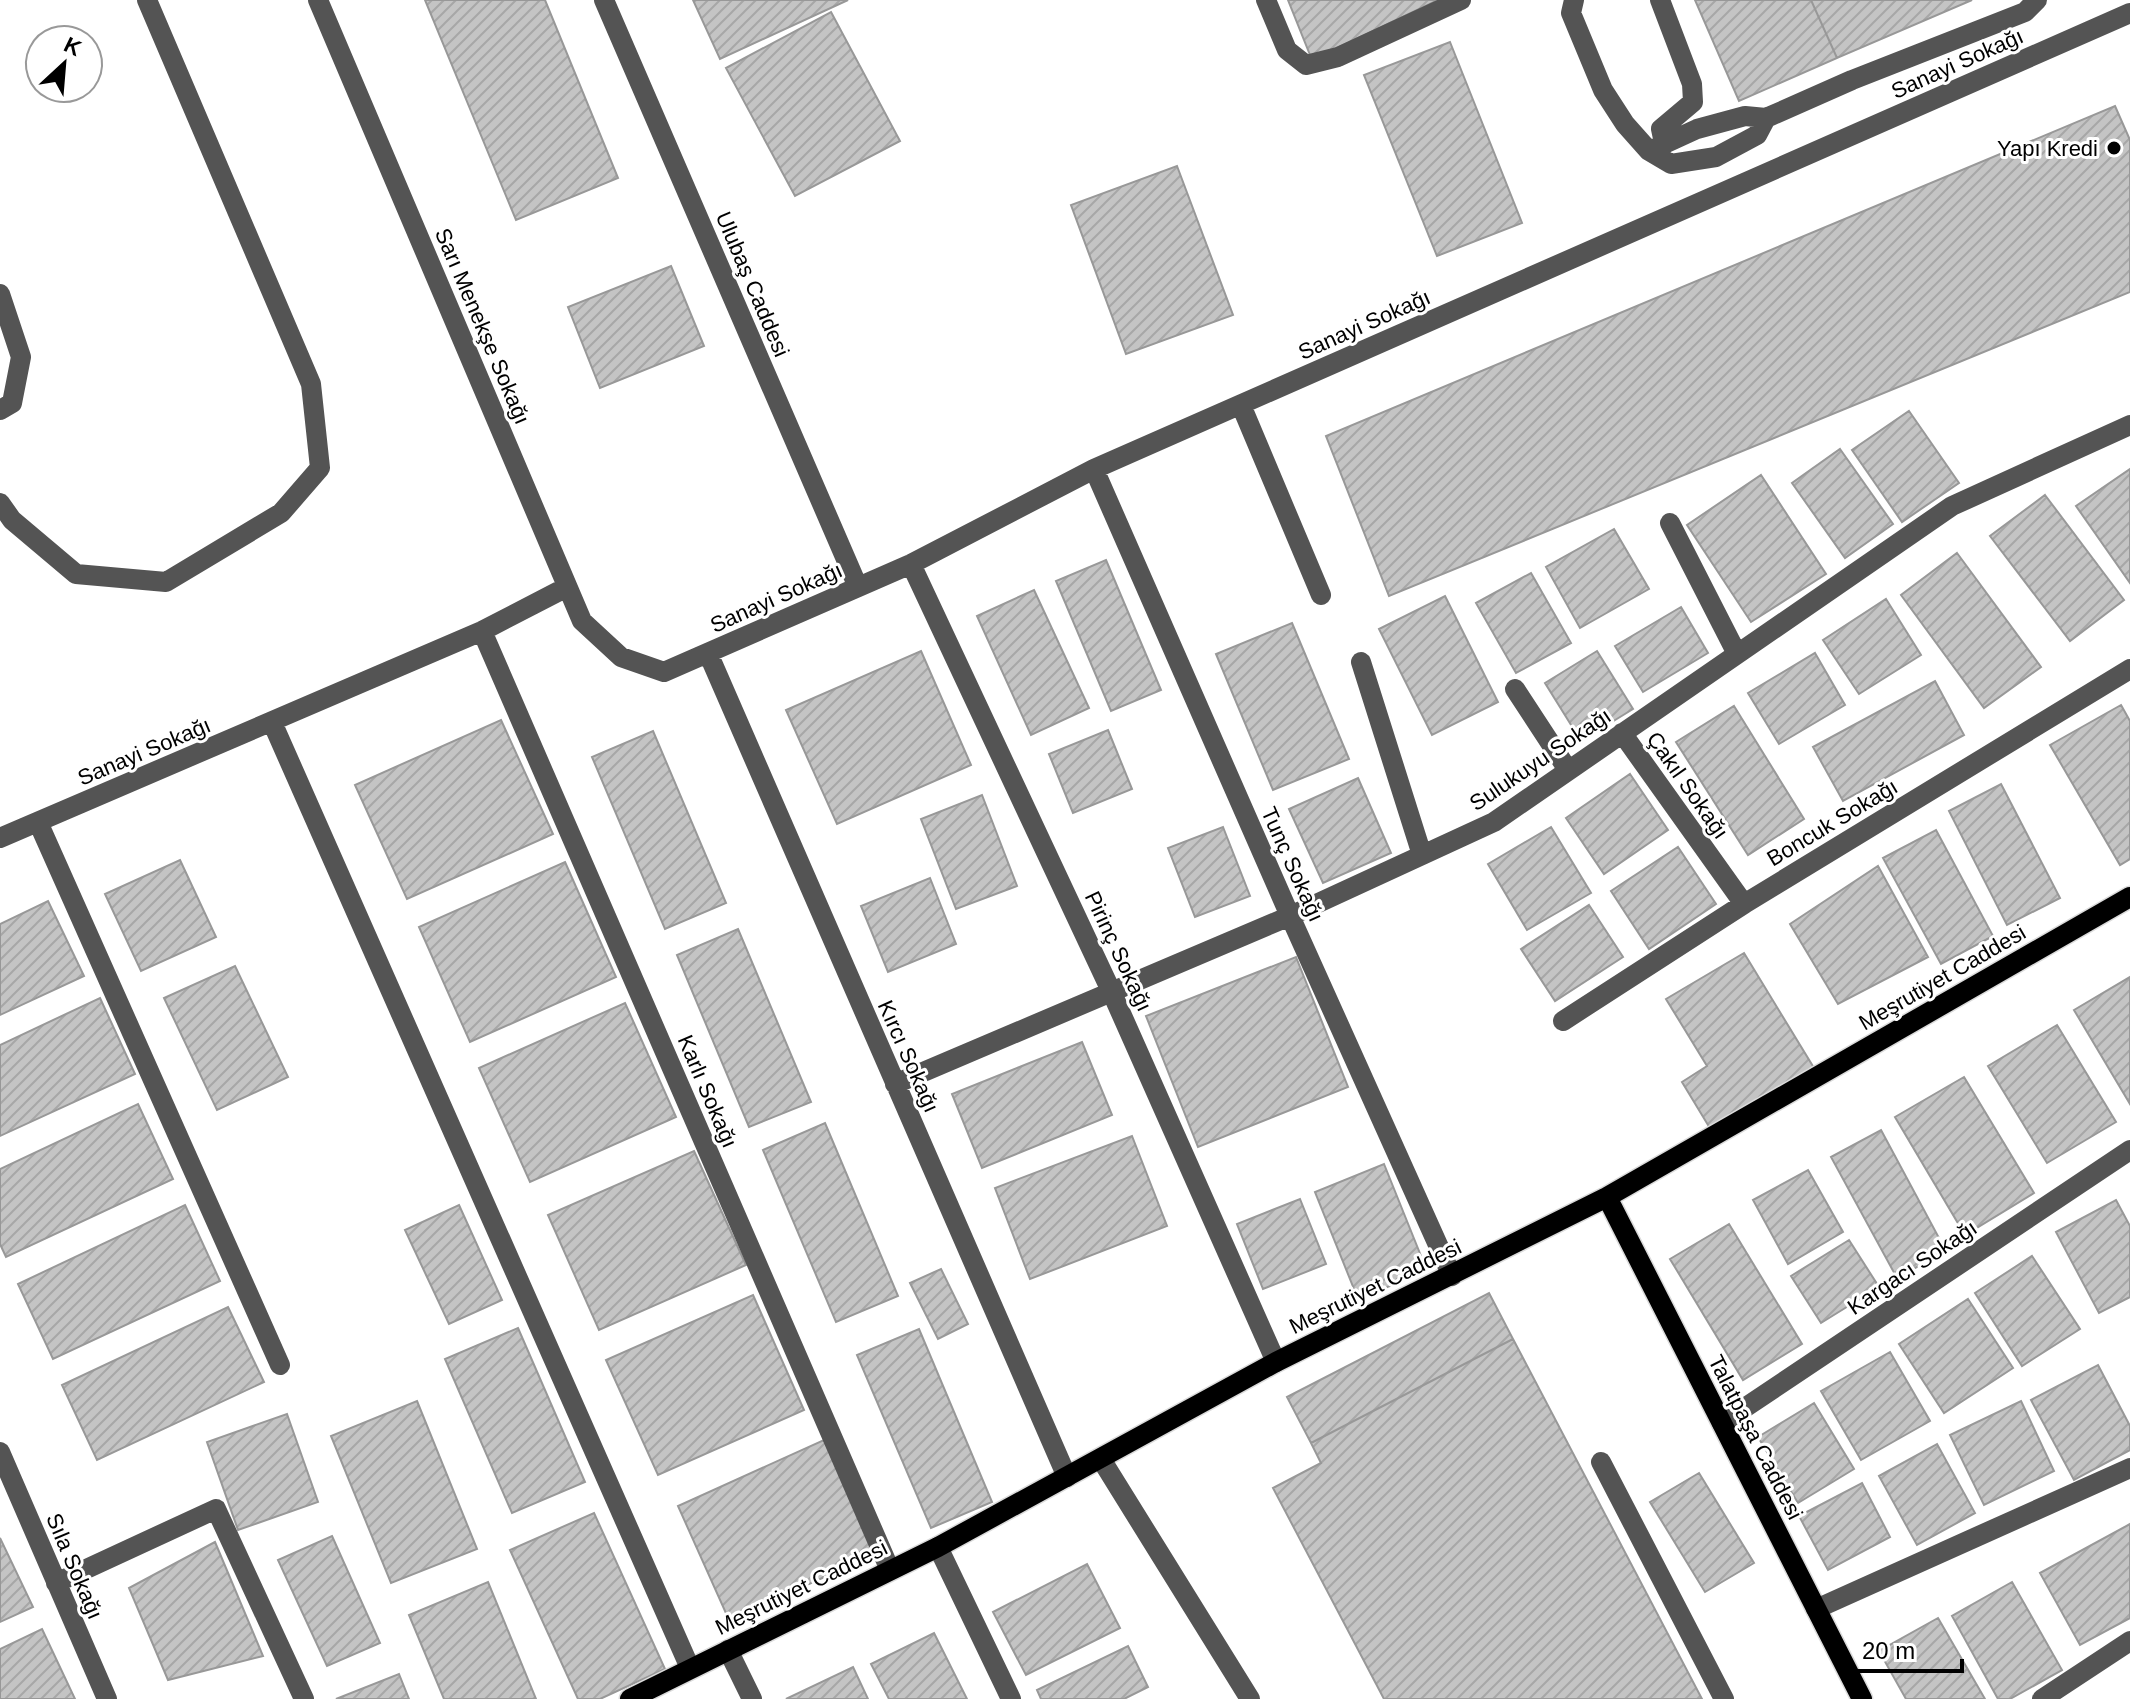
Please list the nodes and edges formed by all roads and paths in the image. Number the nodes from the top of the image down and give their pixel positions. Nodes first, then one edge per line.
1 (147, 0) edge
2 (318, 0) edge
3 (604, 0) edge
4 (1266, 0) edge
5 (1461, 0) edge
6 (1574, 0) edge
7 (1660, 0) edge
8 (2037, 0) edge
9 (2130, 13) edge
10 (1766, 118) junction
11 (1657, 147) junction
12 (0, 294) edge
13 (1241, 405) junction
14 (0, 410) edge
15 (2130, 425) edge
16 (1094, 469) junction
17 (0, 503) edge
18 (1670, 523) dead end
19 (911, 564) junction
20 (567, 587) junction
21 (858, 587) junction
22 (1321, 595) dead end
23 (482, 631) junction
24 (708, 653) junction
25 (1737, 654) junction
26 (621, 657) joint
27 (1361, 662) dead end
28 (2130, 669) edge
29 (1515, 689) dead end
30 (272, 722) junction
31 (1622, 733) junction
32 (1568, 770) junction
33 (38, 822) junction
34 (0, 838) edge
35 (1422, 855) junction
36 (2130, 897) edge
37 (1744, 904) junction
38 (1290, 916) junction
39 (1112, 993) junction
40 (1563, 1021) dead end
41 (895, 1084) junction
42 (2130, 1150) edge
43 (1607, 1197) junction
44 (1452, 1276) junction
45 (1276, 1362) junction
46 (280, 1365) dead end
47 (1722, 1423) junction
48 (0, 1452) edge
49 (1101, 1459) junction
50 (1601, 1462) dead end
51 (2130, 1468) edge
52 (1067, 1477) junction
53 (938, 1547) junction
54 (890, 1570) junction
55 (56, 1583) junction
56 (1816, 1609) junction
57 (2130, 1641) edge
58 (728, 1650) junction
59 (690, 1668) junction
60 (107, 1699) edge
61 (304, 1699) edge
62 (630, 1699) edge
63 (752, 1699) edge
64 (1011, 1699) edge
65 (1250, 1699) edge
66 (1724, 1699) edge
67 (1862, 1699) edge
68 (2042, 1699) edge

1 - 17 street
2 - 20 street, Sarı Menekşe Sokağı
3 - 21 street, Ulubaş Caddesi
4 - 5 street
6 - 11 street
7 - 11 street
8 - 10 street
9 - 13 street, Sanayi Sokağı
10 - 11 street
10 - 11 street
12 - 14 street
13 - 16 street, Sanayi Sokağı
13 - 22 street
15 - 25 street, Sulukuyu Sokağı
16 - 19 street, Sanayi Sokağı
16 - 38 street, Tunç Sokağı
18 - 25 street
19 - 21 street, Sanayi Sokağı
19 - 39 street, Pirinç Sokağı
20 - 23 street, Sanayi Sokağı
20 - 26 street, Sarı Menekşe Sokağı
21 - 24 street, Sanayi Sokağı
23 - 30 street, Sanayi Sokağı
23 - 54 street, Karlı Sokağı
24 - 26 street, Sanayi Sokağı
24 - 41 street, Kırcı Sokağı
25 - 31 street, Sulukuyu Sokağı
27 - 35 street
28 - 37 street, Boncuk Sokağı
29 - 32 street
30 - 33 street, Sanayi Sokağı
30 - 59 street
31 - 32 street, Sulukuyu Sokağı
31 - 37 street, Çakıl Sokağı
32 - 35 street, Sulukuyu Sokağı
33 - 34 street, Sanayi Sokağı
33 - 46 street
35 - 38 street, Sulukuyu Sokağı
36 - 43 main road, Meşrutiyet Caddesi
37 - 40 street, Boncuk Sokağı
38 - 39 street, Sulukuyu Sokağı
38 - 44 street, Tunç Sokağı
39 - 41 street, Sulukuyu Sokağı
39 - 45 street, Pirinç Sokağı
41 - 52 street, Kırcı Sokağı
42 - 47 street, Kargacı Sokağı
43 - 44 main road, Meşrutiyet Caddesi
43 - 47 main road, Talatpaşa Caddesi
44 - 45 main road, Meşrutiyet Caddesi
45 - 49 main road, Meşrutiyet Caddesi
47 - 56 main road, Talatpaşa Caddesi
48 - 55 street, Sıla Sokağı
49 - 52 main road, Meşrutiyet Caddesi
49 - 65 street
50 - 66 street
51 - 56 street
52 - 53 main road, Meşrutiyet Caddesi
53 - 54 main road, Meşrutiyet Caddesi
53 - 64 street
54 - 58 main road, Meşrutiyet Caddesi
55 - 60 street, Sıla Sokağı
55 - 61 street
56 - 67 main road, Talatpaşa Caddesi
57 - 68 street
58 - 59 main road, Meşrutiyet Caddesi
58 - 63 street
59 - 62 main road, Meşrutiyet Caddesi

